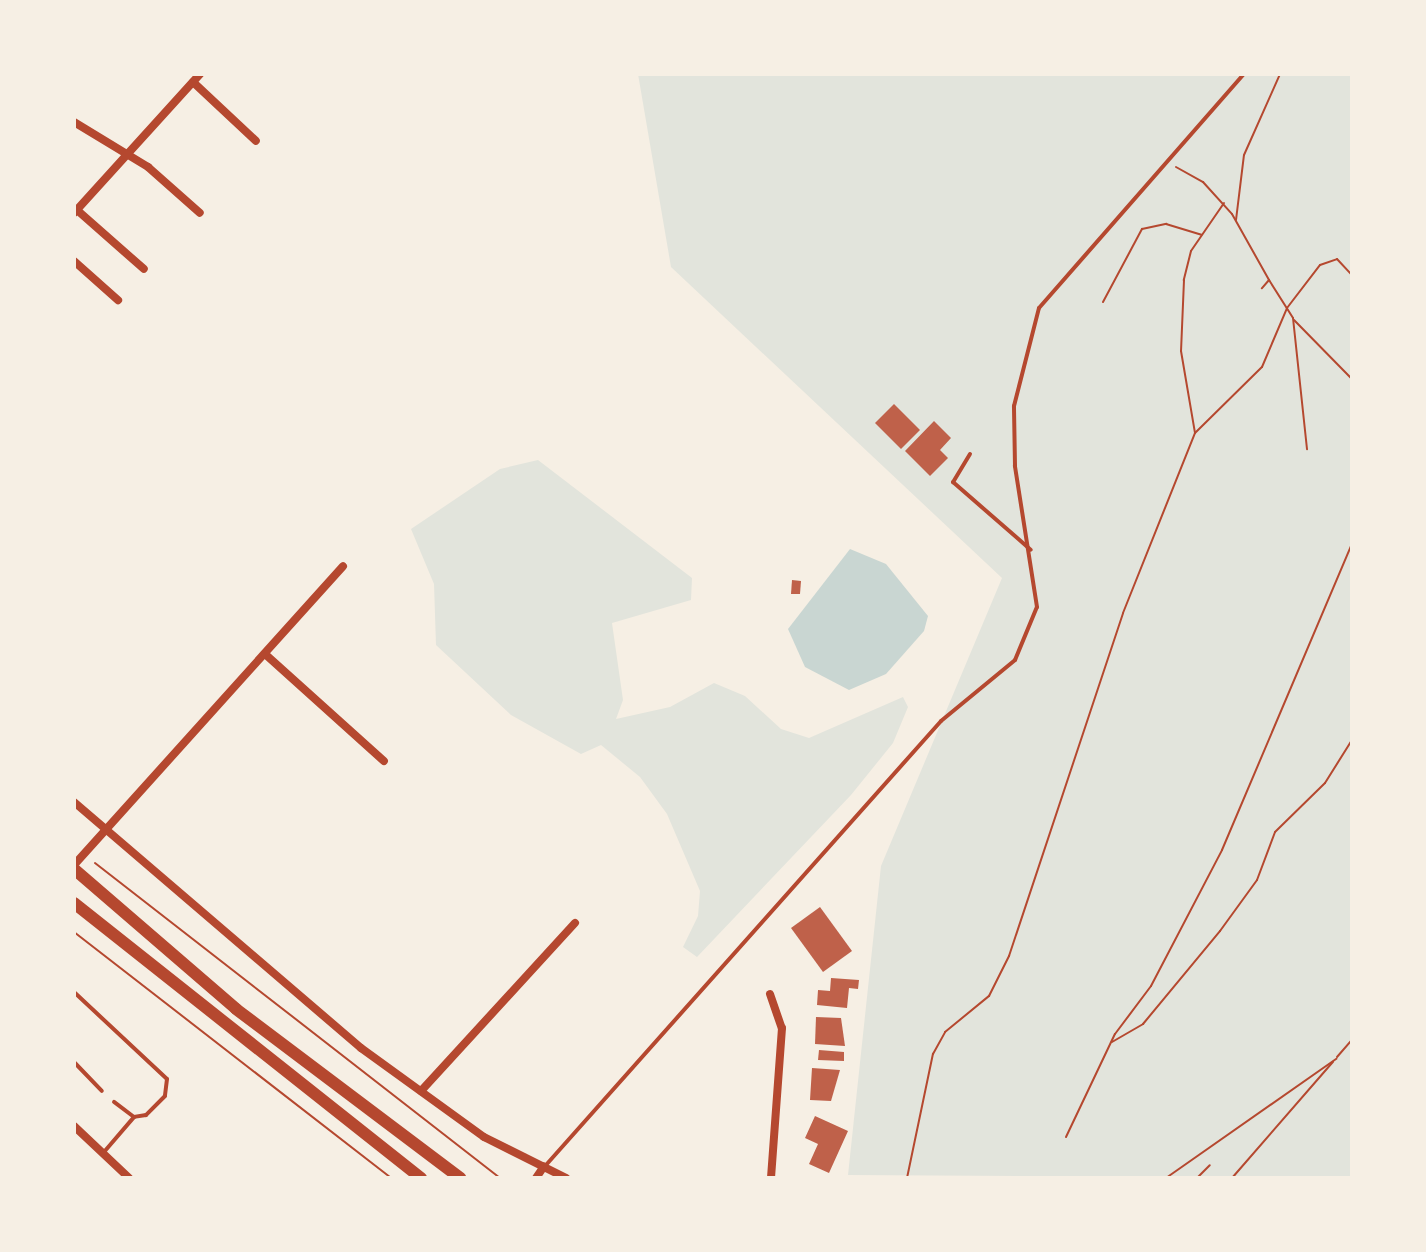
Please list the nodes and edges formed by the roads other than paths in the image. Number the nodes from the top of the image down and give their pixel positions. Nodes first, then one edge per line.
1 (200, 74) edge
2 (1244, 74) edge
3 (193, 82) junction
4 (74, 122) edge
5 (256, 141) dead end
6 (128, 153) junction
7 (75, 211) edge
8 (200, 213) dead end
9 (74, 261) edge
10 (144, 269) dead end
11 (118, 300) dead end
12 (970, 454) dead end
13 (1031, 550) junction
14 (343, 566) dead end
15 (265, 654) junction
16 (384, 761) dead end
17 (74, 802) edge
18 (103, 831) junction
19 (74, 867) edge
20 (74, 903) edge
21 (575, 923) dead end
22 (74, 992) edge
23 (770, 994) dead end
24 (74, 1062) edge
25 (102, 1091) dead end
26 (421, 1091) junction
27 (114, 1102) dead end
28 (134, 1117) junction
29 (74, 1126) edge
30 (103, 1153) junction
31 (544, 1166) junction
32 (129, 1178) edge
33 (421, 1178) edge
34 (460, 1178) edge
35 (536, 1178) edge
36 (566, 1178) edge
37 (771, 1178) edge

1 - 3 street
2 - 13 lane
3 - 5 street
3 - 6 street
4 - 6 street
6 - 7 street
6 - 8 street
7 - 10 street
9 - 11 street
12 - 13 lane
13 - 31 lane
14 - 15 street
15 - 16 street
15 - 18 street
17 - 18 street
18 - 19 street
18 - 26 street
19 - 34 main road
20 - 33 main road
21 - 26 street
22 - 28 lane
23 - 37 street
24 - 25 lane
26 - 31 street
27 - 28 lane
28 - 30 lane
29 - 30 street
30 - 32 street
31 - 35 street
31 - 36 street

